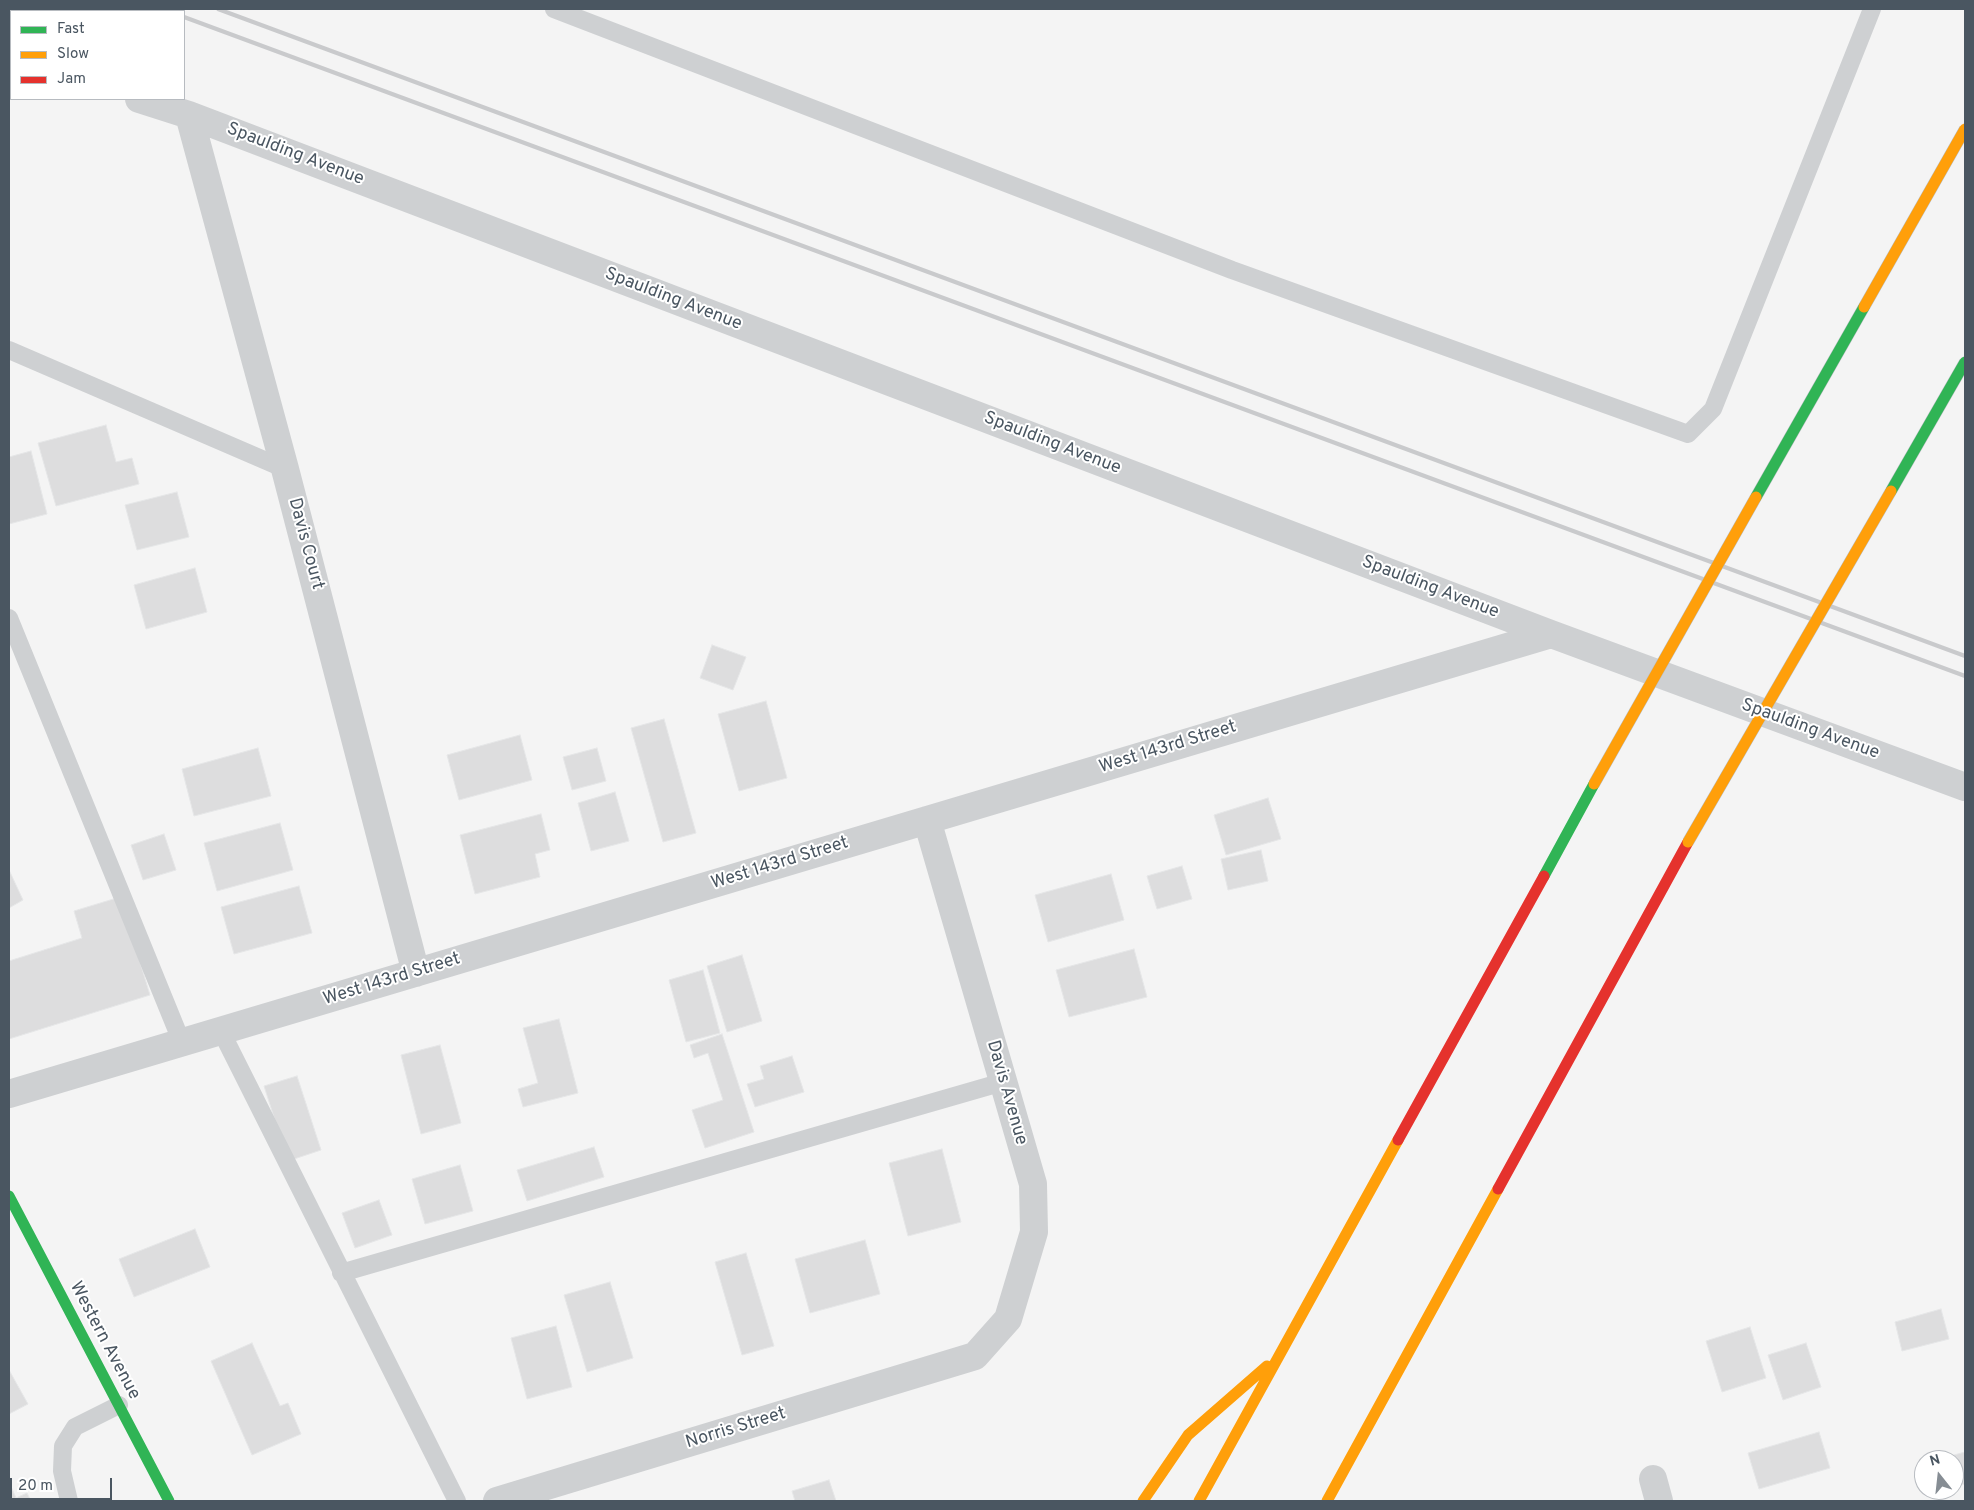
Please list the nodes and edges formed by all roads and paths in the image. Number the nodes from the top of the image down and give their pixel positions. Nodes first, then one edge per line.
1 (554, 9) edge
2 (1872, 9) edge
3 (142, 100) edge
4 (189, 115) junction
5 (1965, 128) edge
6 (9, 350) edge
7 (1965, 362) edge
8 (285, 469) junction
9 (9, 618) edge
10 (1551, 634) junction
11 (1965, 787) edge
12 (927, 820) junction
13 (416, 973) junction
14 (221, 1031) junction
15 (182, 1043) junction
16 (1003, 1082) junction
17 (9, 1094) edge
18 (9, 1196) edge
19 (341, 1273) junction
20 (1281, 1353) junction
21 (975, 1356) joint
22 (119, 1405) junction
23 (69, 1501) edge
24 (169, 1501) edge
25 (457, 1501) edge
26 (497, 1501) edge
27 (1143, 1501) edge
28 (1199, 1501) edge
29 (1328, 1501) edge

1 - 2 lane
3 - 4 street, Spaulding Avenue
4 - 8 street, Davis Court
4 - 10 street, Spaulding Avenue
5 - 20 main road, bridge
6 - 8 lane
7 - 29 main road, bridge
8 - 13 street, Davis Court
9 - 15 lane
10 - 11 street, Spaulding Avenue
10 - 12 street, West 143rd Street
12 - 13 street, West 143rd Street
12 - 16 street, Davis Avenue
13 - 14 street, West 143rd Street
14 - 15 street, West 143rd Street
14 - 19 lane
15 - 17 street, West 143rd Street
16 - 19 lane
16 - 21 street, Davis Avenue
18 - 22 main road, Western Avenue
19 - 25 lane
20 - 27 main road
20 - 28 main road
21 - 26 street, Norris Street
22 - 23 lane
22 - 24 main road, Western Avenue

